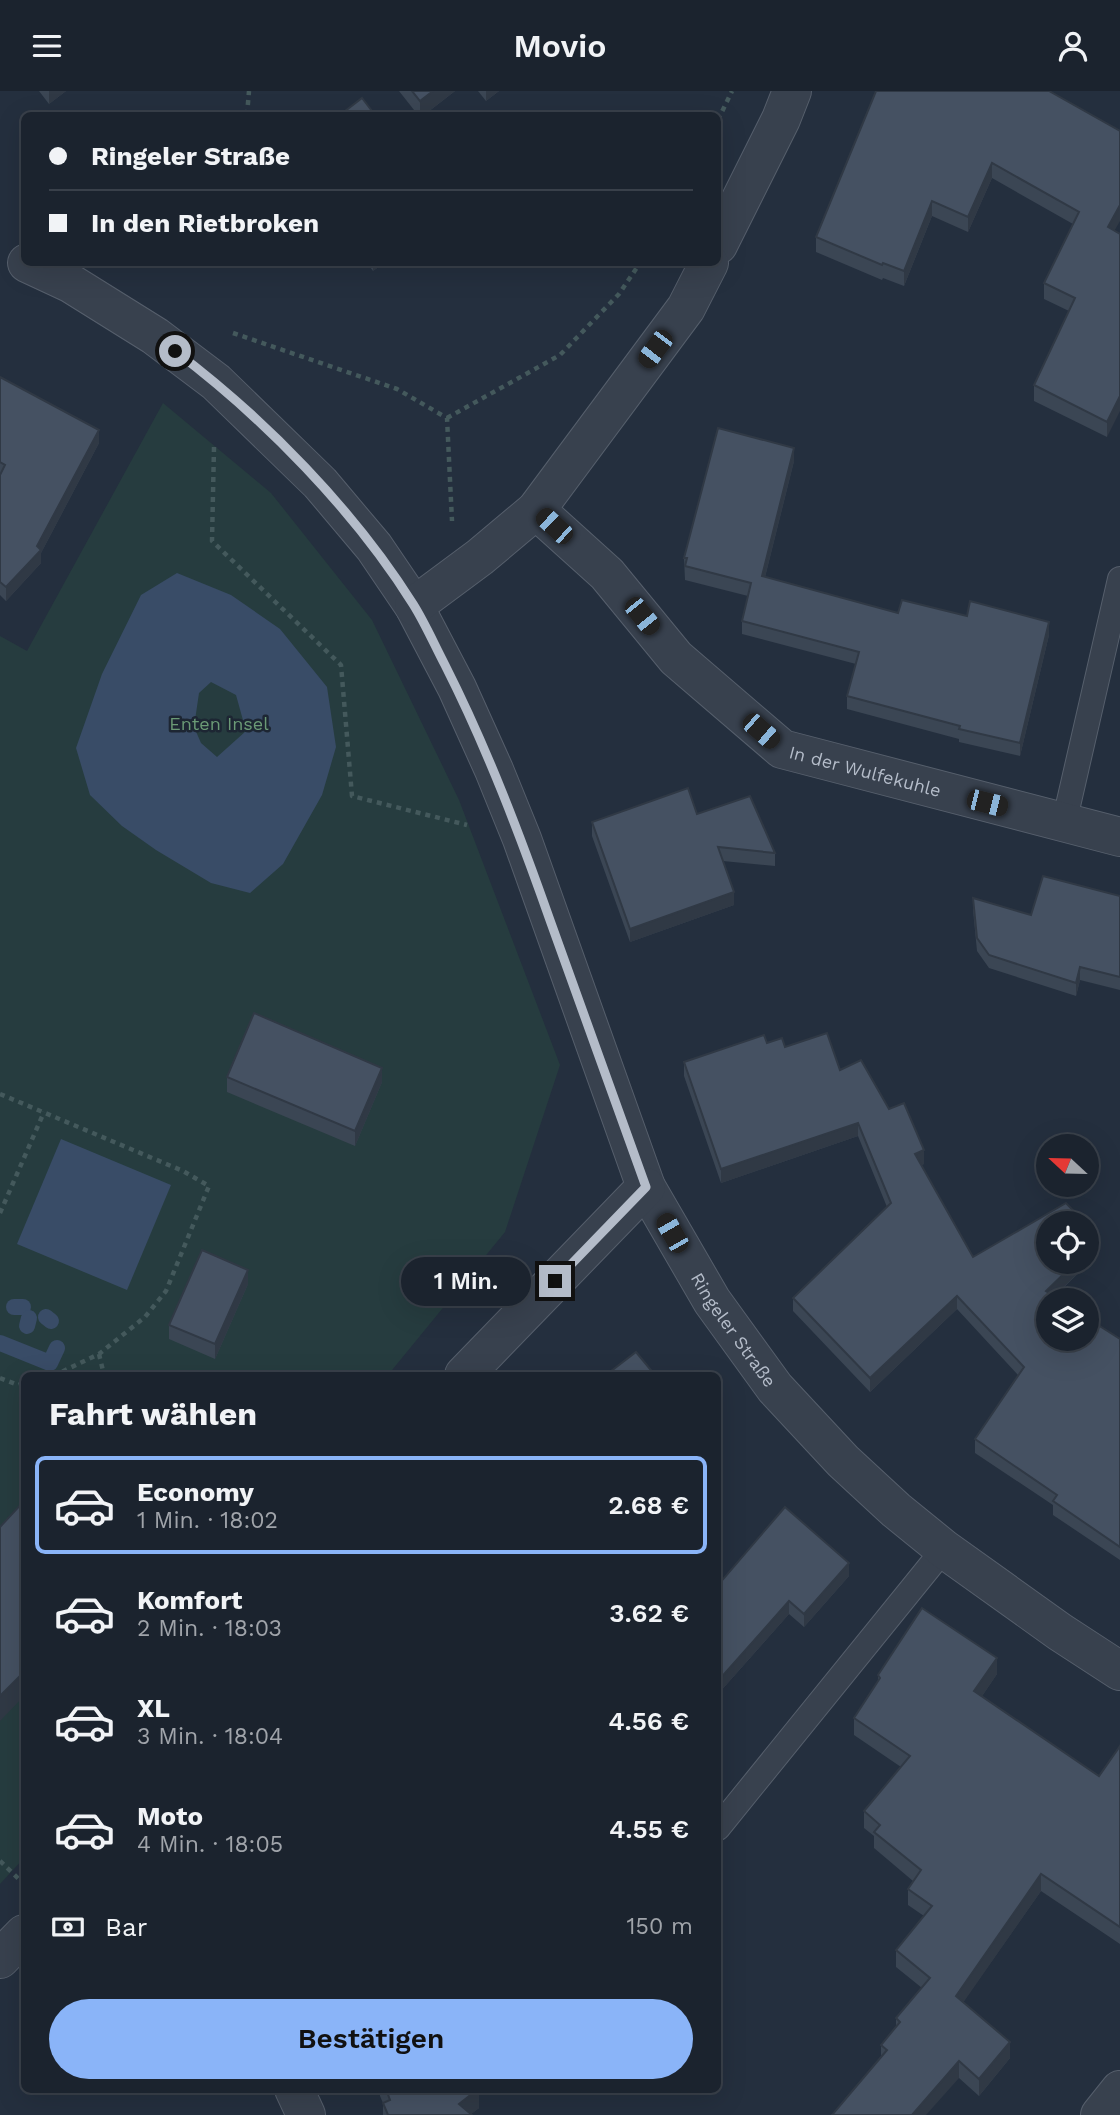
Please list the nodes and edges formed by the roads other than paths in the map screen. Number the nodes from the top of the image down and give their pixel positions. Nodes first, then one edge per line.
1 (792, 91) edge
2 (721, 239) edge
3 (0, 249) edge
4 (21, 260) edge
5 (34, 266) edge
6 (707, 266) edge
7 (536, 510) junction
8 (1120, 579) edge
9 (414, 605) junction
10 (1065, 823) junction
11 (1120, 837) edge
12 (646, 1187) junction
13 (467, 1372) edge
14 (944, 1549) junction
15 (1120, 1671) edge
16 (721, 1824) edge
17 (21, 1937) edge
18 (0, 1959) edge
19 (1120, 2090) edge
20 (296, 2093) edge
21 (306, 2115) edge
22 (1100, 2115) edge

1 - 2 street
3 - 4 street, Ringeler Straße
5 - 9 street, Ringeler Straße
6 - 7 street
7 - 9 street
7 - 10 street, In der Wulfekuhle
8 - 10 lane
9 - 12 street, Ringeler Straße
10 - 11 street, In der Wulfekuhle
12 - 13 street
12 - 14 street, Ringeler Straße
14 - 15 street, Ringeler Straße
14 - 16 lane
17 - 18 street
19 - 22 street
20 - 21 street

